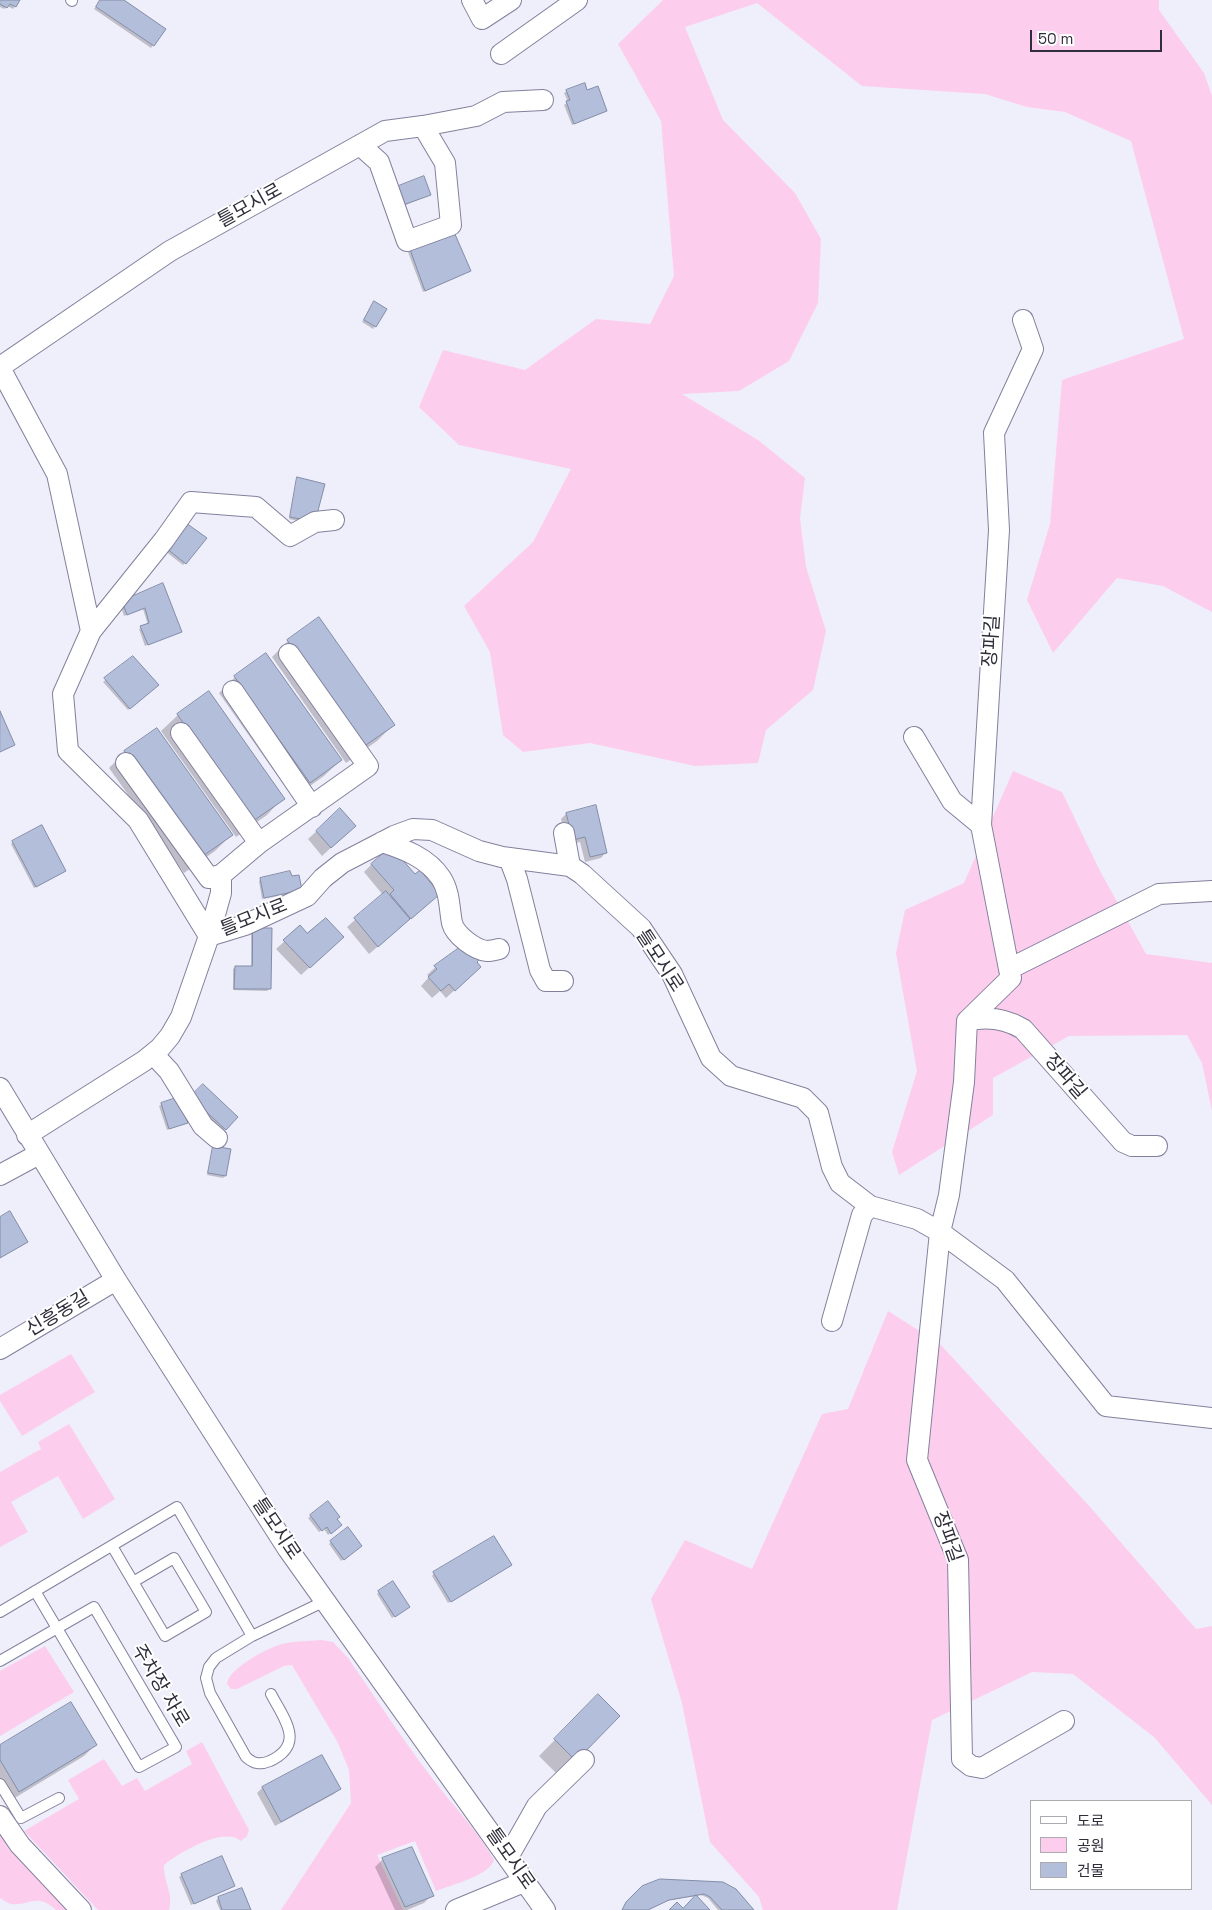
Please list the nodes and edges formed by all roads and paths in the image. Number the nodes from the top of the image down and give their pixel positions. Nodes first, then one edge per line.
1 (472, 0) edge
2 (511, 0) edge
3 (577, 0) edge
4 (501, 54) dead end
5 (543, 100) dead end
6 (423, 126) junction
7 (360, 145) junction
8 (1023, 320) dead end
9 (0, 367) edge
10 (334, 520) dead end
11 (91, 632) junction
12 (289, 654) dead end
13 (233, 691) dead end
14 (181, 733) dead end
15 (914, 737) dead end
16 (126, 763) dead end
17 (312, 807) junction
18 (981, 825) junction
19 (564, 833) dead end
20 (382, 842) junction
21 (259, 843) junction
22 (509, 858) junction
23 (570, 866) junction
24 (221, 875) junction
25 (1212, 891) edge
26 (209, 936) junction
27 (499, 949) dead end
28 (1009, 969) junction
29 (563, 981) dead end
30 (967, 1021) junction
31 (153, 1054) junction
32 (0, 1088) edge
33 (27, 1135) junction
34 (217, 1138) dead end
35 (1157, 1146) dead end
36 (39, 1154) junction
37 (0, 1175) edge
38 (870, 1206) junction
39 (940, 1232) junction
40 (113, 1274) junction
41 (832, 1321) dead end
42 (0, 1333) edge
43 (0, 1349) edge
44 (1212, 1418) edge
45 (112, 1546) junction
46 (133, 1582) junction
47 (36, 1591) junction
48 (324, 1600) junction
49 (0, 1612) edge
50 (58, 1628) junction
51 (252, 1636) junction
52 (0, 1661) edge
53 (271, 1694) dead end
54 (1064, 1722) dead end
55 (584, 1760) dead end
56 (0, 1784) edge
57 (59, 1798) dead end
58 (0, 1816) edge
59 (508, 1856) junction
60 (526, 1881) junction
61 (481, 1905) edge
62 (81, 1910) edge
63 (456, 1910) edge
64 (545, 1910) edge

1 - 2 street
3 - 4 street
5 - 6 street, 틀모시로
6 - 7 street, 틀모시로
6 - 7 street
7 - 9 street, 틀모시로
8 - 18 street, 장파길
9 - 11 street, 틀모시로
10 - 11 street, 틀모시로
11 - 26 street, 틀모시로
12 - 17 street
13 - 17 street
14 - 21 street
15 - 18 street
16 - 24 street
17 - 21 street
18 - 28 street, 장파길
19 - 23 street
20 - 22 street, 틀모시로
20 - 26 street, 틀모시로
20 - 27 street
21 - 24 street
22 - 23 street, 틀모시로
22 - 29 street
23 - 38 street, 틀모시로
24 - 26 street
25 - 28 street
26 - 31 street, 틀모시로
28 - 30 street
30 - 35 street, 장파길
30 - 39 street, 장파길
31 - 33 street, 틀모시로
31 - 34 street
32 - 33 street, 틀모시로
33 - 36 street, 틀모시로
36 - 37 street
36 - 40 street, 틀모시로
38 - 39 street
38 - 41 street
39 - 44 street
39 - 54 street, 장파길
40 - 42 street
40 - 43 street, 신흥동길
40 - 48 street, 틀모시로
45 - 46 lane, 주차장 차로
45 - 47 lane
45 - 51 lane
46 - 46 lane, 주차장 차로
47 - 49 lane
47 - 50 lane, 주차장 차로
48 - 51 lane
48 - 59 street, 틀모시로
50 - 50 lane, 주차장 차로
50 - 52 lane, 주차장 차로
51 - 53 lane
55 - 59 street
56 - 57 lane
58 - 62 street
59 - 60 street, 틀모시로
60 - 61 street
60 - 64 street, 틀모시로
61 - 63 street

